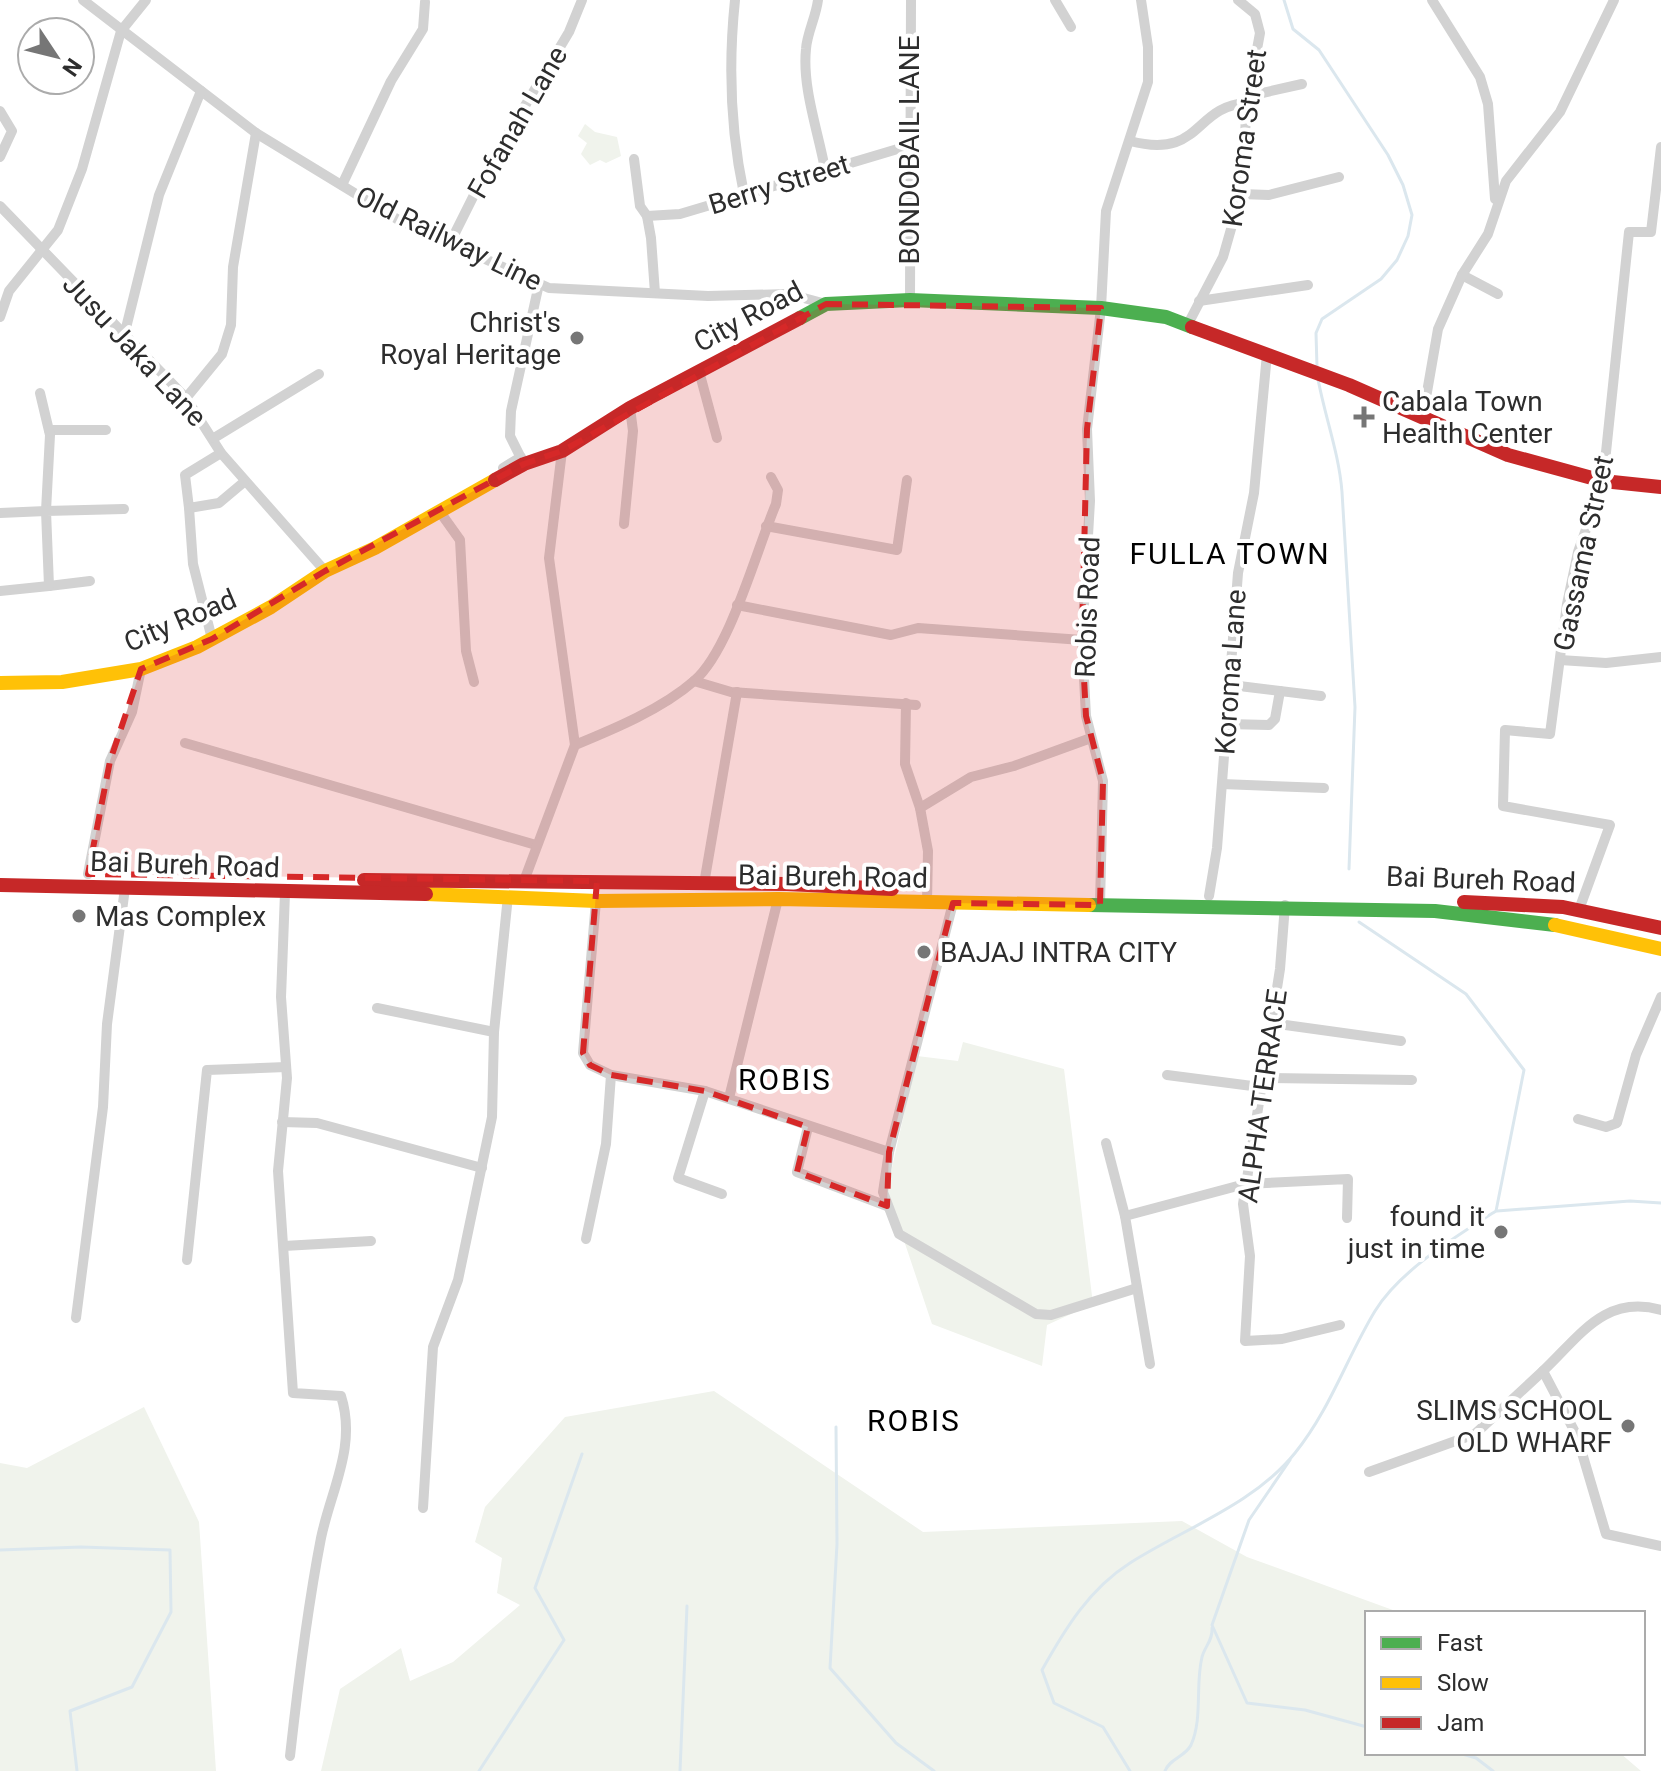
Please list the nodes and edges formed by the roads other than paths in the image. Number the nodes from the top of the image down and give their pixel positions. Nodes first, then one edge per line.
1 (83, 0) edge
2 (146, 0) edge
3 (582, 0) edge
4 (735, 0) edge
5 (818, 0) edge
6 (911, 0) edge
7 (1055, 0) edge
8 (1141, 0) edge
9 (1238, 0) edge
10 (1432, 0) edge
11 (1614, 0) edge
12 (425, 2) edge
13 (1071, 27) dead end
14 (121, 31) junction
15 (1302, 84) dead end
16 (201, 91) junction
17 (1248, 99) junction
18 (0, 111) edge
19 (256, 133) junction
20 (1130, 141) junction
21 (911, 145) junction
22 (1661, 147) edge
23 (0, 157) edge
24 (634, 159) dead end
25 (825, 169) junction
26 (1339, 177) dead end
27 (342, 185) junction
28 (744, 194) junction
29 (1241, 194) junction
30 (1495, 203) junction
31 (0, 206) edge
32 (647, 216) junction
33 (450, 243) junction
34 (41, 250) junction
35 (1462, 275) junction
36 (539, 284) junction
37 (1308, 285) dead end
38 (655, 293) junction
39 (1498, 294) dead end
40 (910, 300) junction
41 (1199, 301) junction
42 (826, 304) junction
43 (1101, 308) junction
44 (0, 317) edge
45 (1188, 324) junction
46 (125, 332) junction
47 (1267, 354) junction
48 (699, 371) junction
49 (319, 374) dead end
50 (40, 393) dead end
51 (186, 398) junction
52 (630, 408) junction
53 (1423, 415) junction
54 (49, 430) junction
55 (106, 430) dead end
56 (214, 438) junction
57 (717, 438) dead end
58 (562, 451) junction
59 (221, 453) junction
60 (522, 461) junction
61 (503, 468) dead end
62 (771, 477) dead end
63 (907, 480) dead end
64 (1603, 481) junction
65 (244, 482) junction
66 (1661, 487) edge
67 (189, 508) junction
68 (124, 509) dead end
69 (46, 511) junction
70 (440, 512) junction
71 (0, 513) edge
72 (624, 524) dead end
73 (766, 526) junction
74 (325, 571) junction
75 (90, 581) dead end
76 (49, 586) junction
77 (0, 591) edge
78 (737, 605) junction
79 (212, 639) junction
80 (1082, 640) junction
81 (1661, 657) edge
82 (1560, 660) junction
83 (141, 669) junction
84 (694, 681) junction
85 (474, 682) dead end
86 (0, 683) edge
87 (1231, 685) junction
88 (1280, 691) junction
89 (737, 692) junction
90 (1321, 696) dead end
91 (1227, 724) junction
92 (1091, 738) junction
93 (185, 743) dead end
94 (575, 745) junction
95 (1222, 784) junction
96 (1324, 788) dead end
97 (920, 808) junction
98 (536, 845) junction
99 (88, 874) junction
100 (0, 875) edge
101 (524, 881) junction
102 (704, 883) junction
103 (0, 885) edge
104 (125, 888) junction
105 (285, 893) junction
106 (508, 896) junction
107 (1209, 896) junction
108 (928, 897) junction
109 (778, 899) junction
110 (1100, 899) junction
111 (596, 901) junction
112 (703, 901) junction
113 (1285, 902) junction
114 (953, 903) junction
115 (1580, 907) junction
116 (1661, 928) edge
117 (1661, 949) edge
118 (1661, 997) edge
119 (377, 1008) dead end
120 (1271, 1023) junction
121 (494, 1032) junction
122 (1401, 1041) dead end
123 (286, 1067) junction
124 (611, 1075) junction
125 (1167, 1075) dead end
126 (1412, 1080) dead end
127 (1261, 1082) junction
128 (705, 1091) junction
129 (729, 1098) junction
130 (1578, 1119) dead end
131 (282, 1122) junction
132 (808, 1127) junction
133 (1106, 1143) dead end
134 (889, 1152) junction
135 (482, 1168) junction
136 (1245, 1184) junction
137 (722, 1194) dead end
138 (887, 1206) junction
139 (1125, 1216) junction
140 (1347, 1218) dead end
141 (586, 1239) dead end
142 (371, 1241) dead end
143 (284, 1246) junction
144 (187, 1260) dead end
145 (1137, 1288) junction
146 (1661, 1310) edge
147 (76, 1318) dead end
148 (1340, 1325) dead end
149 (1150, 1364) dead end
150 (1543, 1371) junction
151 (1369, 1472) dead end
152 (423, 1508) dead end
153 (1661, 1546) edge
154 (290, 1756) dead end

1 - 14 street, Old Railway Line
2 - 14 street
3 - 33 street, Fofanah Lane
4 - 28 street
5 - 25 street
6 - 21 street, BONDOBAIL LANE
7 - 13 street
8 - 20 street, Robis Road
9 - 17 street, Koroma Street
10 - 30 street
11 - 30 street
12 - 27 street
14 - 16 street, Old Railway Line
14 - 34 street
15 - 17 street
16 - 19 street, Old Railway Line
16 - 46 street
17 - 20 street
17 - 29 street, Koroma Street
18 - 23 street
19 - 27 street, Old Railway Line
19 - 51 street
20 - 43 street, Robis Road
21 - 25 street, Berry Street
21 - 40 street, BONDOBAIL LANE
22 - 64 street, Gassama Street
24 - 32 street
25 - 28 street, Berry Street
26 - 29 street
27 - 33 street, Old Railway Line
28 - 32 street, Berry Street
29 - 41 street, Koroma Street
30 - 35 street
31 - 34 street, Jusu Jaka Lane
32 - 38 street
33 - 36 street, Old Railway Line
34 - 44 street
34 - 46 street, Jusu Jaka Lane
35 - 39 street
35 - 53 street
36 - 38 street, Old Railway Line
36 - 60 street
37 - 41 street
38 - 42 street, Old Railway Line
40 - 42 main road, City Road
40 - 43 main road, City Road
41 - 45 street, Koroma Street
42 - 48 main road, City Road
43 - 45 main road, City Road
43 - 80 street, Robis Road
45 - 47 main road, City Road
46 - 51 street, Jusu Jaka Lane
47 - 53 main road, City Road
47 - 87 street, Koroma Lane
48 - 52 main road, City Road
48 - 57 street
49 - 56 street
50 - 54 street
51 - 56 street, Jusu Jaka Lane
52 - 58 main road, City Road
52 - 72 street
53 - 64 main road, City Road
54 - 55 street
54 - 69 street
56 - 59 street, Jusu Jaka Lane
58 - 60 main road, City Road
58 - 94 street
59 - 65 street, Jusu Jaka Lane
59 - 67 street
60 - 61 street
60 - 70 main road, City Road
62 - 73 street
63 - 73 street
64 - 66 main road, City Road
64 - 82 street, Gassama Street
65 - 67 street
65 - 74 street, Jusu Jaka Lane
67 - 79 street
68 - 69 street
69 - 71 street
69 - 76 street
70 - 74 main road, City Road
70 - 85 street
73 - 78 street
74 - 79 main road, City Road
75 - 76 street
76 - 77 street
78 - 80 street
78 - 84 street
79 - 83 main road, City Road
80 - 92 street, Robis Road
81 - 82 street
82 - 115 street, Gassama Street
83 - 86 main road, City Road
83 - 99 street
84 - 89 street
84 - 94 street
87 - 88 street
87 - 91 street, Koroma Lane
88 - 90 street
88 - 91 street
89 - 97 street
89 - 102 street
91 - 95 street, Koroma Lane
92 - 97 street
92 - 110 street, Robis Road
93 - 98 street
94 - 98 street
95 - 96 street
95 - 107 street, Koroma Lane
97 - 108 street
98 - 101 street
99 - 100 main road, Bai Bureh Road
99 - 101 main road, Bai Bureh Road
101 - 102 main road, Bai Bureh Road
102 - 108 main road, Bai Bureh Road
102 - 112 street
103 - 104 main road, Bai Bureh Road
104 - 105 main road, Bai Bureh Road
104 - 147 street
105 - 106 main road, Bai Bureh Road
105 - 123 street
106 - 111 main road, Bai Bureh Road
106 - 121 street
107 - 110 main road, Bai Bureh Road
107 - 113 main road, Bai Bureh Road
108 - 109 main road, Bai Bureh Road
108 - 110 main road, Bai Bureh Road
108 - 114 main road, Bai Bureh Road
109 - 112 main road, Bai Bureh Road
109 - 129 street
110 - 113 main road, Bai Bureh Road
110 - 114 main road, Bai Bureh Road
111 - 112 main road, Bai Bureh Road
111 - 124 street
113 - 115 main road, Bai Bureh Road
113 - 117 main road, Bai Bureh Road
113 - 120 street, ALPHA TERRACE
114 - 134 street
115 - 116 main road, Bai Bureh Road
118 - 130 street
119 - 121 street
120 - 122 street
120 - 127 street, ALPHA TERRACE
121 - 135 street
123 - 131 street
123 - 144 street
124 - 128 street
124 - 141 street
125 - 127 street
126 - 127 street
127 - 136 street, ALPHA TERRACE
128 - 129 street
128 - 137 street
129 - 132 street
131 - 135 street
131 - 143 street
132 - 134 street
132 - 138 street
133 - 139 street
134 - 138 street
135 - 152 street
136 - 139 street
136 - 140 street
136 - 148 street, ALPHA TERRACE
138 - 145 street
139 - 145 street
142 - 143 street
143 - 154 street
145 - 149 street
146 - 150 street
150 - 151 street
150 - 153 street

